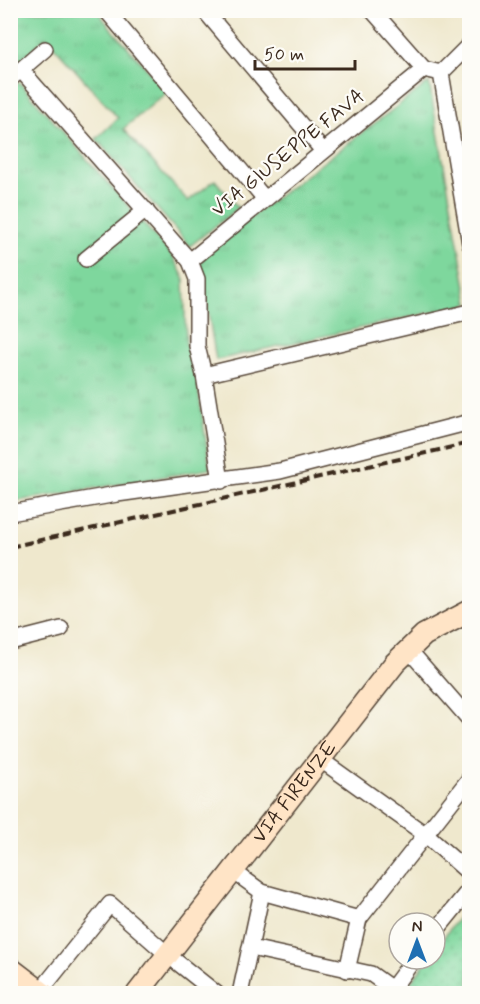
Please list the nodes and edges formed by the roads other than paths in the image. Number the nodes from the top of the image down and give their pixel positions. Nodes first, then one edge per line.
1 (106, 10) edge
2 (204, 10) edge
3 (372, 10) edge
4 (470, 44) edge
5 (45, 49) dead end
6 (424, 69) junction
7 (441, 73) junction
8 (16, 75) edge
9 (323, 151) junction
10 (265, 199) junction
11 (466, 204) edge
12 (146, 210) junction
13 (470, 244) edge
14 (86, 259) dead end
15 (190, 261) junction
16 (470, 312) edge
17 (204, 375) junction
18 (470, 422) edge
19 (221, 481) junction
20 (10, 513) edge
21 (470, 611) edge
22 (61, 629) dead end
23 (10, 642) edge
24 (408, 649) junction
25 (470, 720) edge
26 (321, 760) junction
27 (470, 778) edge
28 (425, 830) junction
29 (232, 871) junction
30 (470, 873) edge
31 (470, 889) edge
32 (262, 892) junction
33 (447, 917) edge
34 (355, 918) junction
35 (251, 948) junction
36 (168, 955) junction
37 (10, 968) edge
38 (343, 969) junction
39 (405, 971) edge
40 (390, 991) edge
41 (41, 993) edge
42 (137, 993) edge
43 (217, 993) edge
44 (240, 993) edge

1 - 10 street
2 - 9 street
3 - 6 street
4 - 7 street
5 - 8 street
6 - 7 street
6 - 9 street, VIA GIUSEPPE FAVA
7 - 11 street
8 - 12 street
9 - 10 street, VIA GIUSEPPE FAVA
10 - 15 street, VIA GIUSEPPE FAVA
11 - 13 street
12 - 14 street
12 - 15 street
15 - 17 street
16 - 17 street
17 - 19 street
18 - 19 street
19 - 20 street
21 - 24 street, VIA FIRENZE
22 - 23 street
24 - 25 street
24 - 26 street, VIA FIRENZE
26 - 28 street
26 - 29 street, VIA FIRENZE
27 - 28 street
28 - 30 street
28 - 34 street
29 - 32 street
29 - 36 street, VIA FIRENZE
31 - 33 street
32 - 34 street
32 - 35 street
34 - 38 street
35 - 38 street
35 - 44 street
36 - 41 street
36 - 42 street, VIA FIRENZE
36 - 43 street
37 - 41 street
38 - 40 street
39 - 40 street

